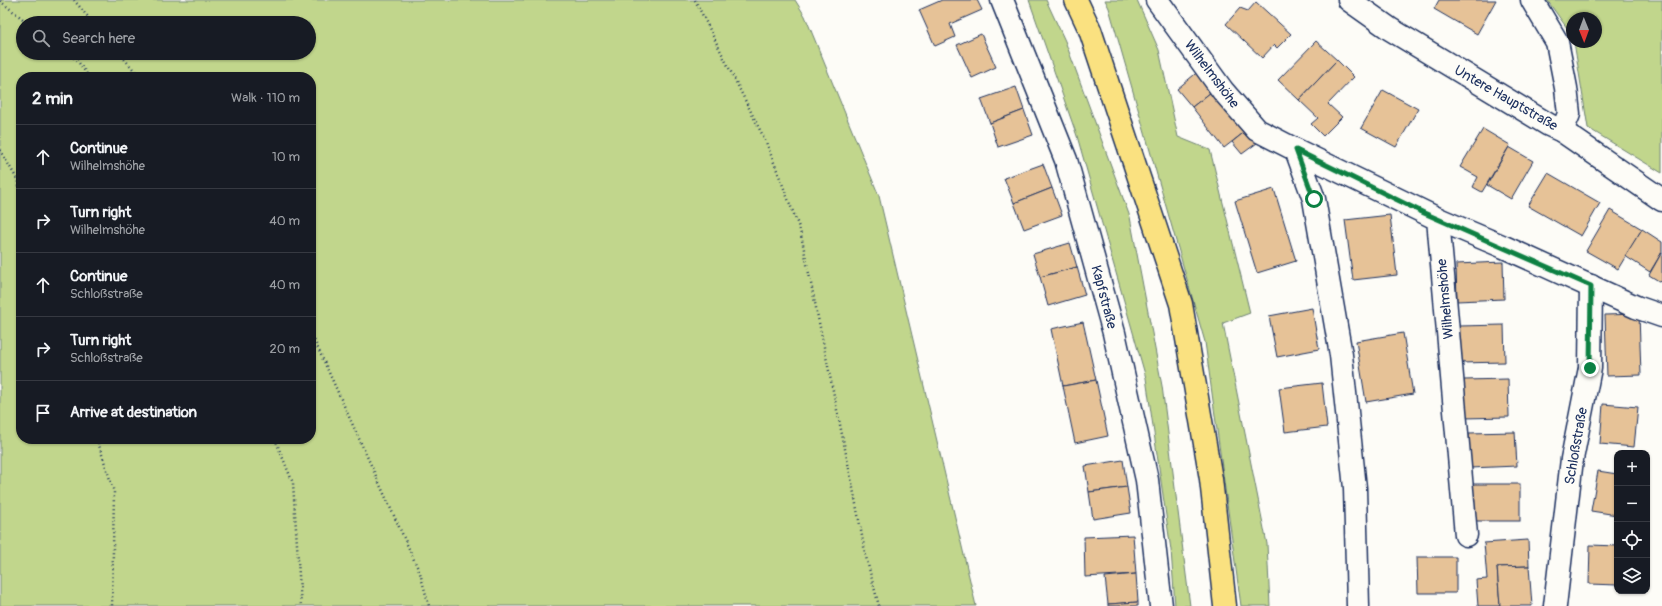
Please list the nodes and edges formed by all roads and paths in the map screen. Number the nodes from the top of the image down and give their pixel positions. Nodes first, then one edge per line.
1 (74, 0) edge
2 (695, 0) edge
3 (1002, 0) edge
4 (1076, 0) edge
5 (1157, 0) edge
6 (1349, 0) edge
7 (1532, 0) edge
8 (0, 1) edge
9 (19, 16) edge
10 (87, 16) edge
11 (76, 60) edge
12 (125, 60) edge
13 (85, 72) edge
14 (136, 72) edge
15 (1562, 131) junction
16 (0, 150) edge
17 (1296, 150) junction
18 (16, 177) edge
19 (1662, 200) edge
20 (1438, 219) junction
21 (1591, 286) junction
22 (1662, 316) edge
23 (316, 344) edge
24 (99, 444) edge
25 (277, 444) edge
26 (1466, 535) dead end
27 (112, 606) edge
28 (301, 606) edge
29 (429, 606) edge
30 (879, 606) edge
31 (1161, 606) edge
32 (1225, 606) edge
33 (1358, 606) edge
34 (1555, 606) edge

1 - 10 path
2 - 30 path
3 - 31 street, Kapfstraße
4 - 32 main road
5 - 17 street, Wilhelmshöhe
6 - 15 street, Untere Hauptstraße
7 - 15 street
8 - 9 path
11 - 13 path
12 - 14 path
15 - 19 street, Untere Hauptstraße
16 - 18 path
17 - 20 street, Wilhelmshöhe
17 - 33 street
20 - 21 street
20 - 26 street, Wilhelmshöhe
21 - 22 street
21 - 34 street, Schloßstraße
23 - 29 path
24 - 27 path
25 - 28 path

